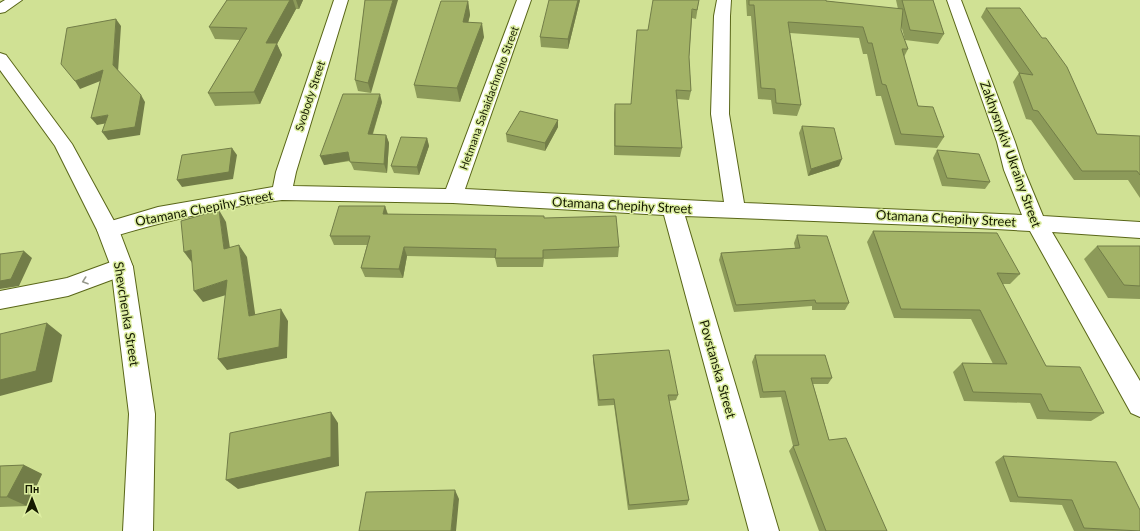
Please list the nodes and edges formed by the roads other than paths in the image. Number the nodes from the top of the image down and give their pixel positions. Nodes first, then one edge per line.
1 (15, 0) edge
2 (341, 0) edge
3 (524, 0) edge
4 (724, 0) edge
5 (954, 0) edge
6 (0, 9) edge
7 (0, 58) edge
8 (282, 193) junction
9 (453, 196) junction
10 (672, 208) junction
11 (734, 209) junction
12 (1035, 222) junction
13 (108, 230) junction
14 (1140, 230) edge
15 (122, 267) junction
16 (0, 300) edge
17 (1140, 405) edge
18 (138, 531) edge
19 (764, 531) edge

1 - 6 street
2 - 8 street, Svobody Street
3 - 9 street, Hetmana Sahaidachnoho Street
4 - 11 street
5 - 12 street, Zakhysnykiv Ukrainy Street
7 - 13 street, Shevchenka Street
8 - 9 street, Otamana Chepihy Street
8 - 13 street, Otamana Chepihy Street
9 - 10 street, Otamana Chepihy Street
10 - 11 street, Otamana Chepihy Street
10 - 19 street, Povstanska Street
11 - 12 street, Otamana Chepihy Street
12 - 14 street, Otamana Chepihy Street
12 - 17 street, Zakhysnykiv Ukrainy Street
13 - 15 street, Shevchenka Street
15 -> 16 street
15 - 18 street, Shevchenka Street

